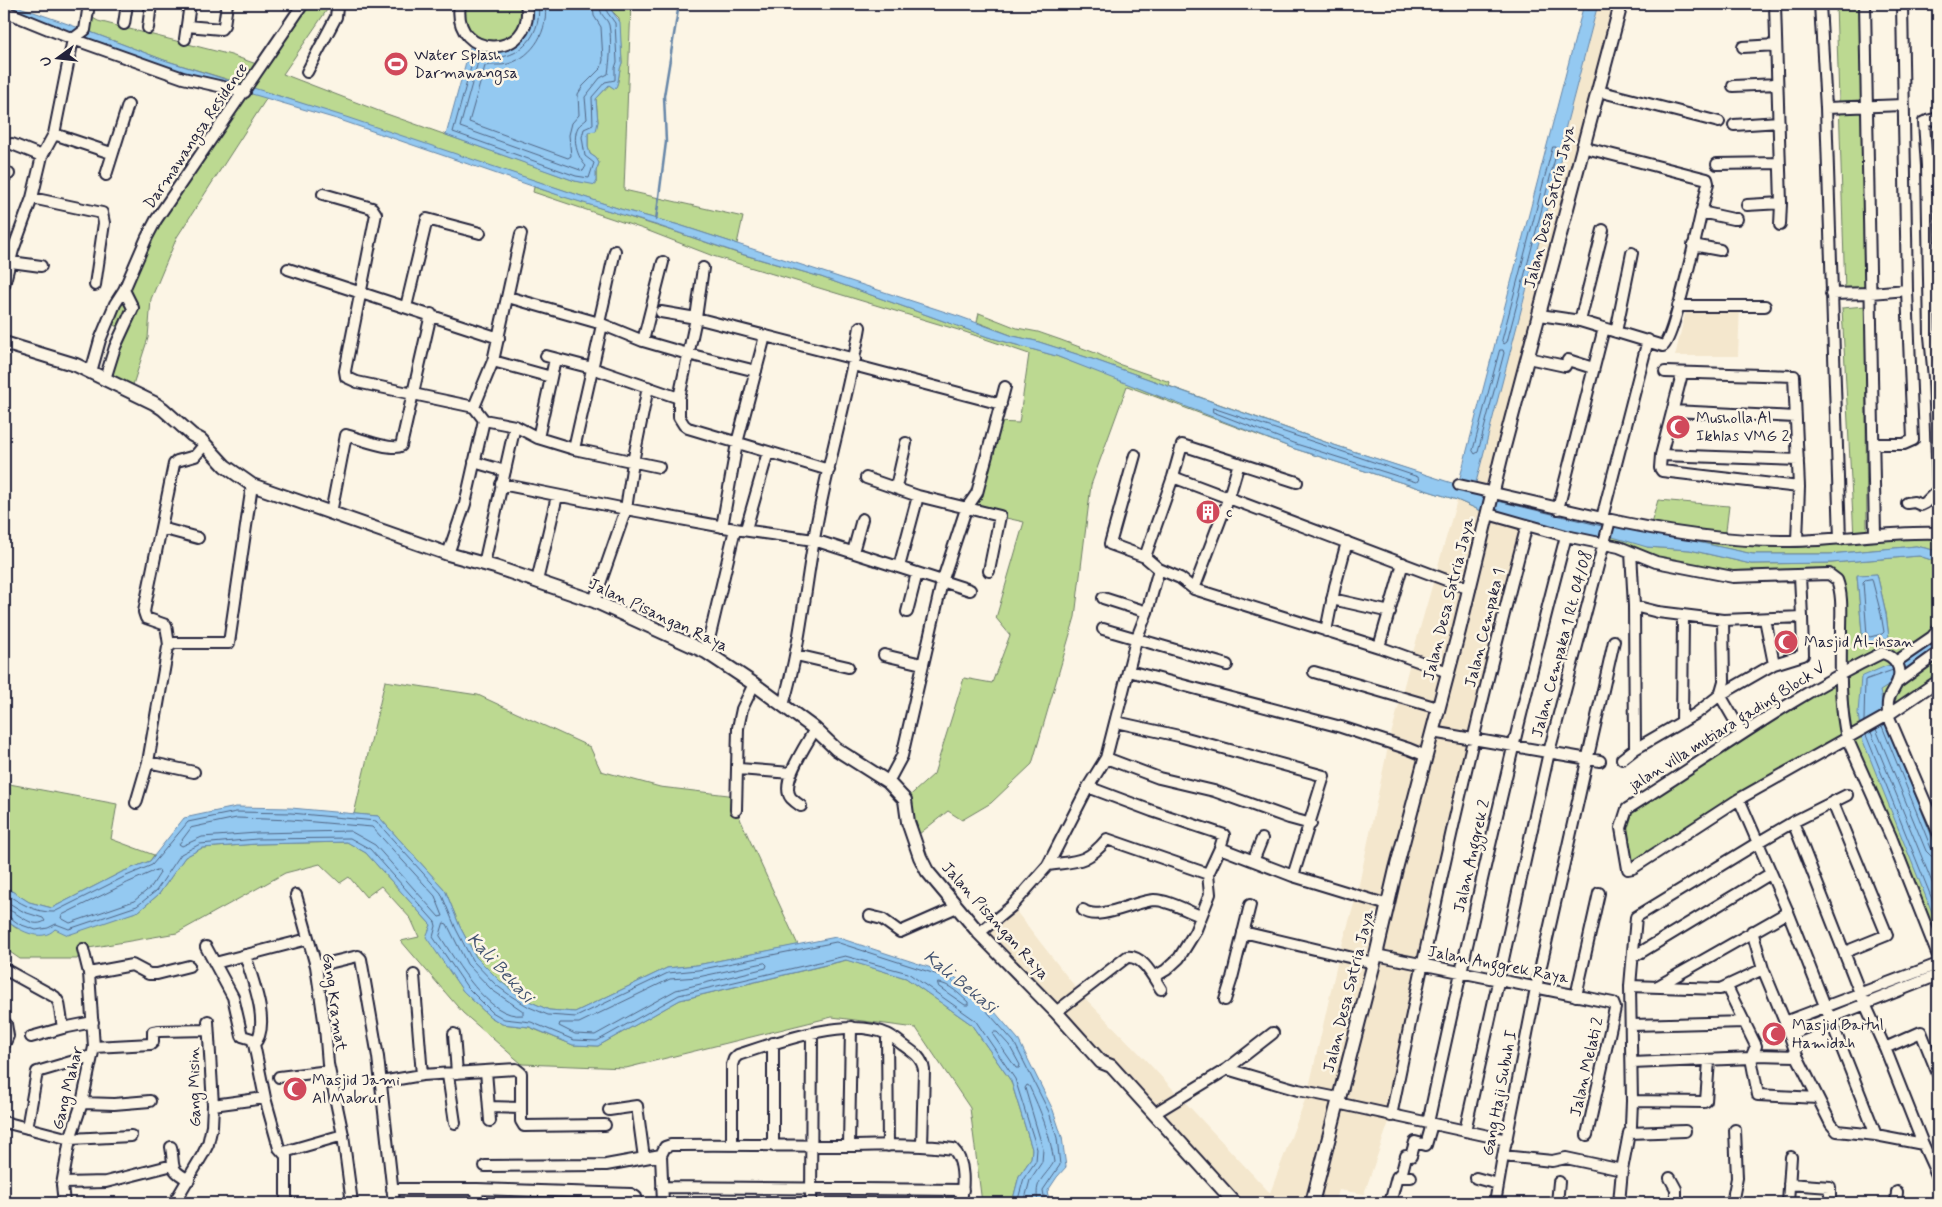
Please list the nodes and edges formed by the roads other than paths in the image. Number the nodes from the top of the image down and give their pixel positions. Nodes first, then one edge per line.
1 (89, 4) edge
2 (127, 4) edge
3 (151, 4) edge
4 (190, 4) edge
5 (226, 4) edge
6 (303, 4) edge
7 (335, 4) edge
8 (460, 4) edge
9 (526, 4) edge
10 (1621, 4) edge
11 (1775, 4) edge
12 (1820, 4) edge
13 (1865, 4) edge
14 (1902, 4) edge
15 (4, 11) edge
16 (124, 24) dead end
17 (186, 26) junction
18 (148, 28) dead end
19 (73, 39) junction
20 (185, 40) dead end
21 (1776, 46) junction
22 (1743, 47) dead end
23 (308, 72) dead end
24 (1777, 84) junction
25 (1733, 86) dead end
26 (1598, 91) junction
27 (244, 92) junction
28 (128, 105) dead end
29 (1903, 105) junction
30 (1867, 107) junction
31 (1826, 108) junction
32 (1938, 118) edge
33 (1719, 122) dead end
34 (1778, 122) junction
35 (1734, 125) dead end
36 (54, 134) junction
37 (12, 144) dead end
38 (1582, 148) junction
39 (111, 153) junction
40 (42, 156) junction
41 (1938, 162) edge
42 (1780, 163) junction
43 (1717, 164) dead end
44 (1927, 166) junction
45 (106, 175) dead end
46 (322, 194) dead end
47 (32, 198) junction
48 (1781, 202) junction
49 (1938, 204) edge
50 (1747, 205) dead end
51 (1927, 208) junction
52 (1701, 212) junction
53 (1737, 218) dead end
54 (1780, 225) dead end
55 (1604, 230) dead end
56 (480, 233) dead end
57 (521, 234) dead end
58 (1693, 244) junction
59 (1938, 248) edge
60 (9, 249) edge
61 (1720, 250) dead end
62 (615, 251) dead end
63 (1928, 252) junction
64 (1632, 253) dead end
65 (11, 262) junction
66 (663, 262) dead end
67 (41, 266) dead end
68 (703, 268) dead end
69 (288, 269) dead end
70 (4, 285) edge
71 (95, 285) dead end
72 (124, 290) junction
73 (1907, 290) junction
74 (1934, 292) edge
75 (361, 293) junction
76 (1871, 293) junction
77 (1831, 294) junction
78 (508, 297) junction
79 (1678, 306) junction
80 (1765, 306) dead end
81 (406, 307) junction
82 (661, 312) dead end
83 (431, 314) junction
84 (1540, 315) junction
85 (696, 318) junction
86 (108, 321) junction
87 (1580, 322) junction
88 (600, 324) junction
89 (860, 327) dead end
90 (1604, 328) junction
91 (123, 331) junction
92 (1616, 332) junction
93 (1934, 334) edge
94 (765, 336) junction
95 (499, 338) junction
96 (1648, 340) junction
97 (643, 341) junction
98 (4, 342) edge
99 (688, 354) junction
100 (1528, 358) junction
101 (493, 361) junction
102 (854, 362) junction
103 (592, 368) junction
104 (1593, 368) junction
105 (756, 370) junction
106 (91, 372) junction
107 (1665, 372) dead end
108 (1682, 374) junction
109 (551, 377) junction
110 (1936, 377) edge
111 (109, 381) junction
112 (1005, 387) dead end
113 (648, 388) junction
114 (413, 394) junction
115 (679, 398) junction
116 (1001, 404) junction
117 (474, 407) junction
118 (1673, 412) junction
119 (1795, 417) junction
120 (484, 420) junction
121 (515, 426) junction
122 (1937, 430) edge
123 (538, 438) junction
124 (906, 442) dead end
125 (737, 443) junction
126 (204, 444) junction
127 (1874, 444) junction
128 (574, 449) junction
129 (768, 452) junction
130 (1136, 455) dead end
131 (1661, 455) junction
132 (1798, 460) junction
133 (474, 462) junction
134 (633, 462) junction
135 (1239, 463) junction
136 (659, 467) dead end
137 (829, 470) junction
138 (505, 471) junction
139 (1173, 477) junction
140 (866, 478) dead end
141 (1296, 482) dead end
142 (501, 484) junction
143 (252, 485) junction
144 (1459, 486) dead end
145 (896, 487) junction
146 (1799, 487) junction
147 (1938, 488) edge
148 (1492, 494) junction
149 (557, 496) junction
150 (918, 496) junction
151 (1229, 497) junction
152 (1907, 503) dead end
153 (966, 509) junction
154 (1558, 509) junction
155 (626, 510) junction
156 (331, 513) junction
157 (1488, 514) junction
158 (1606, 519) junction
159 (862, 520) dead end
160 (1527, 524) junction
161 (722, 526) junction
162 (161, 528) junction
163 (735, 529) junction
164 (746, 530) junction
165 (1938, 533) edge
166 (1875, 535) junction
167 (1566, 536) junction
168 (198, 538) dead end
169 (1840, 539) junction
170 (814, 540) junction
171 (1797, 541) junction
172 (1346, 542) junction
173 (1603, 544) junction
174 (853, 552) junction
175 (1631, 552) junction
176 (448, 554) junction
177 (1145, 556) junction
178 (484, 564) junction
179 (1404, 564) junction
180 (899, 567) junction
181 (1159, 569) junction
182 (989, 571) dead end
183 (917, 573) junction
184 (1800, 576) junction
185 (537, 581) junction
186 (942, 582) junction
187 (1194, 588) junction
188 (1470, 588) junction
189 (970, 590) dead end
190 (1103, 598) dead end
191 (1332, 599) junction
192 (594, 601) junction
193 (1634, 606) junction
194 (907, 612) dead end
195 (1148, 612) junction
196 (1390, 612) junction
197 (1683, 616) junction
198 (1802, 617) junction
199 (1723, 620) junction
200 (1765, 620) junction
201 (1103, 629) dead end
202 (1938, 630) edge
203 (1326, 631) junction
204 (1136, 640) junction
205 (1614, 641) dead end
206 (169, 645) junction
207 (1379, 647) junction
208 (706, 652) junction
209 (1938, 653) edge
210 (796, 655) junction
211 (884, 655) dead end
212 (1772, 659) junction
213 (1897, 661) junction
214 (922, 664) junction
215 (1227, 665) dead end
216 (848, 667) dead end
217 (1129, 671) junction
218 (1314, 672) dead end
219 (1448, 672) junction
220 (1841, 672) junction
221 (1897, 683) junction
222 (754, 684) junction
223 (1937, 686) edge
224 (1720, 695) junction
225 (783, 705) junction
226 (1438, 708) junction
227 (1888, 715) junction
228 (1116, 722) junction
229 (1682, 722) junction
230 (815, 729) junction
231 (1432, 732) junction
232 (1742, 733) junction
233 (1848, 738) junction
234 (1472, 739) junction
235 (1514, 746) junction
236 (1635, 749) junction
237 (1549, 752) junction
238 (1426, 756) junction
239 (1106, 758) junction
240 (1588, 759) junction
241 (1622, 760) dead end
242 (1600, 761) dead end
243 (148, 762) junction
244 (739, 769) junction
245 (194, 772) dead end
246 (791, 773) junction
247 (888, 782) junction
248 (1088, 787) junction
249 (1847, 795) dead end
250 (1739, 799) junction
251 (136, 803) dead end
252 (1833, 803) junction
253 (801, 806) dead end
254 (736, 810) dead end
255 (1793, 822) junction
256 (1310, 824) junction
257 (1938, 832) edge
258 (1262, 839) dead end
259 (1759, 842) junction
260 (1220, 848) junction
261 (1254, 860) junction
262 (1048, 865) junction
263 (1208, 874) junction
264 (1770, 874) junction
265 (1293, 876) junction
266 (1599, 892) dead end
267 (296, 895) dead end
268 (1388, 904) junction
269 (1250, 905) dead end
270 (956, 907) junction
271 (1083, 910) dead end
272 (1788, 912) junction
273 (870, 916) dead end
274 (1201, 916) junction
275 (1752, 931) junction
276 (1243, 932) junction
277 (978, 933) junction
278 (308, 939) junction
279 (206, 947) dead end
280 (83, 949) dead end
281 (1845, 952) junction
282 (245, 955) junction
283 (1938, 956) edge
284 (1633, 957) junction
285 (1375, 959) junction
286 (215, 963) junction
287 (1938, 964) edge
288 (1421, 965) junction
289 (189, 966) dead end
290 (316, 966) junction
291 (4, 969) edge
292 (1763, 969) junction
293 (89, 973) junction
294 (1460, 973) junction
295 (414, 975) dead end
296 (1938, 976) edge
297 (1154, 977) junction
298 (1499, 980) junction
299 (1912, 980) junction
300 (1630, 986) junction
301 (1658, 986) junction
302 (1727, 987) junction
303 (1536, 988) junction
304 (1161, 989) dead end
305 (1860, 993) junction
306 (1576, 996) junction
307 (1225, 1000) dead end
308 (1614, 1004) joint
309 (1865, 1004) junction
310 (1825, 1006) junction
311 (1056, 1012) junction
312 (1829, 1018) junction
313 (4, 1022) edge
314 (93, 1022) junction
315 (1745, 1022) junction
316 (1786, 1022) junction
317 (1632, 1025) junction
318 (850, 1027) junction
319 (63, 1028) junction
320 (812, 1033) junction
321 (1273, 1033) dead end
322 (454, 1034) dead end
323 (887, 1034) junction
324 (1790, 1034) junction
325 (31, 1037) dead end
326 (773, 1043) junction
327 (254, 1044) junction
328 (4, 1045) edge
329 (1885, 1048) junction
330 (93, 1051) junction
331 (1797, 1056) junction
332 (1751, 1058) junction
333 (1709, 1061) junction
334 (1632, 1063) junction
335 (1227, 1070) junction
336 (329, 1071) junction
337 (486, 1071) junction
338 (453, 1074) junction
339 (1938, 1074) edge
340 (422, 1076) junction
341 (279, 1077) dead end
342 (381, 1082) junction
343 (264, 1098) junction
344 (1818, 1098) junction
345 (150, 1101) dead end
346 (1338, 1101) junction
347 (1632, 1101) junction
348 (82, 1103) junction
349 (213, 1106) junction
350 (489, 1107) junction
351 (521, 1108) junction
352 (609, 1110) dead end
353 (1155, 1113) junction
354 (1391, 1116) junction
355 (4, 1122) edge
356 (490, 1122) dead end
357 (455, 1123) dead end
358 (1430, 1124) junction
359 (605, 1125) dead end
360 (1631, 1126) dead end
361 (26, 1128) junction
362 (1735, 1130) dead end
363 (1465, 1131) junction
364 (1685, 1131) dead end
365 (343, 1135) junction
366 (1587, 1135) dead end
367 (1876, 1135) junction
368 (131, 1136) dead end
369 (70, 1139) junction
370 (1507, 1140) junction
371 (732, 1144) junction
372 (1923, 1144) junction
373 (773, 1146) junction
374 (812, 1146) junction
375 (849, 1146) junction
376 (888, 1146) junction
377 (922, 1146) junction
378 (170, 1147) dead end
379 (284, 1152) junction
380 (661, 1156) junction
381 (1503, 1156) junction
382 (644, 1158) junction
383 (1791, 1158) dead end
384 (173, 1165) junction
385 (485, 1166) dead end
386 (1622, 1170) junction
387 (1397, 1177) junction
388 (1411, 1177) dead end
389 (1938, 1177) edge
390 (1476, 1178) dead end
391 (1670, 1178) dead end
392 (189, 1180) junction
393 (1559, 1182) dead end
394 (63, 1183) junction
395 (1498, 1184) junction
396 (1789, 1184) junction
397 (662, 1187) junction
398 (811, 1188) junction
399 (392, 1189) junction
400 (477, 1189) junction
401 (963, 1190) junction
402 (1897, 1192) dead end
403 (570, 1198) edge
404 (1938, 1200) edge
405 (64, 1203) edge
406 (174, 1203) edge
407 (286, 1203) edge
408 (352, 1203) edge
409 (394, 1203) edge
410 (478, 1203) edge
411 (636, 1203) edge
412 (663, 1203) edge
413 (811, 1203) edge
414 (961, 1203) edge
415 (1235, 1203) edge
416 (1312, 1203) edge
417 (1390, 1203) edge
418 (1495, 1203) edge
419 (1556, 1203) edge
420 (1619, 1203) edge
421 (1676, 1203) edge
422 (1732, 1203) edge
423 (1788, 1203) edge
424 (1830, 1203) edge
425 (1896, 1203) edge
426 (1936, 1203) edge

1 - 19 street
2 - 16 street
3 - 18 street
4 - 17 street
5 - 17 street
6 - 27 street, Darmawangsa Residence
7 - 23 street
8 - 9 street
10 - 26 street, Jalan Desa Satria Jaya
11 - 21 street
12 - 31 street
13 - 30 street
14 - 29 street
15 - 19 street
17 - 20 street
19 - 27 street
19 - 36 street
21 - 22 street
21 - 24 street
24 - 25 street
24 - 34 street
26 - 33 street
26 - 38 street, Jalan Desa Satria Jaya
27 - 72 street, Darmawangsa Residence
28 - 39 street
29 - 30 street
29 - 73 street
30 - 31 street
30 - 76 street
31 - 77 street
32 - 44 street
34 - 35 street
34 - 42 street
36 - 39 street
36 - 40 street
37 - 40 street
38 - 52 street
38 - 84 street, Jalan Desa Satria Jaya
39 - 45 street
40 - 47 street
41 - 44 street
42 - 43 street
42 - 48 street
44 - 51 street
46 - 75 street
47 - 60 street
47 - 71 street
48 - 50 street
48 - 54 street
49 - 51 street
51 - 63 street
52 - 53 street
52 - 58 street
55 - 87 street
56 - 81 street
57 - 78 street
58 - 61 street
58 - 79 street
59 - 63 street
60 - 65 street
62 - 88 street
63 - 74 street
64 - 92 street
65 - 67 street
65 - 70 street
66 - 97 street
68 - 85 street
69 - 75 street
72 - 86 street, Darmawangsa Residence
72 - 91 street
73 - 76 street
73 - 127 street
74 - 93 street
75 - 81 street
75 - 114 street
76 - 77 street
76 - 127 street
77 - 169 street
78 - 88 street
78 - 95 street
79 - 80 street
79 - 96 street
81 - 83 street
82 - 85 street
83 - 95 street
83 - 114 street
84 - 87 street
84 - 100 street, Jalan Desa Satria Jaya
85 - 94 street
85 - 99 street
86 - 91 street
86 - 106 street, Darmawangsa Residence
87 - 90 street
88 - 97 street
88 - 103 street
89 - 102 street
90 - 92 street
90 - 104 street
91 - 111 street
92 - 96 street
93 - 110 street
94 - 102 street
94 - 105 street
95 - 101 street
96 - 158 street, Jalan Cempaka 1 Rt. 04/08
97 - 99 street
98 - 106 street, Jalan Pisangan Raya
99 - 105 street
99 - 115 street
100 - 104 street
100 - 148 street, Jalan Desa Satria Jaya
101 - 109 street
101 - 117 street
102 - 116 street
102 - 137 street
103 - 109 street
103 - 113 street
103 - 128 street
104 - 154 street
105 - 125 street
106 - 111 street, Jalan Pisangan Raya
107 - 108 street
108 - 118 street
108 - 119 street
109 - 123 street
110 - 122 street
111 - 126 street, Jalan Pisangan Raya
112 - 116 street
113 - 115 street
113 - 134 street
114 - 117 street
114 - 156 street
115 - 125 street
116 - 153 street
117 - 120 street
118 - 119 street
118 - 131 street
119 - 132 street
120 - 121 street
120 - 133 street
121 - 123 street
121 - 138 street
122 - 147 street
123 - 128 street
124 - 145 street
125 - 129 street
125 - 161 street
126 - 143 street, Jalan Pisangan Raya
126 - 162 street
127 - 166 street
128 - 134 street
129 - 137 street
129 - 164 street
130 - 177 street
131 - 132 street
131 - 146 street
132 - 146 street
133 - 138 street
133 - 176 street
134 - 136 street
134 - 155 street
135 - 139 street
135 - 141 street
135 - 151 street
137 - 170 street
138 - 142 street
139 - 151 street
139 - 177 street
140 - 145 street
142 - 149 street
142 - 178 street
143 - 156 street, Jalan Pisangan Raya
143 - 206 street
144 - 148 street
145 - 150 street
146 - 171 street
147 - 152 street
148 - 154 street
148 - 157 street, Jalan Desa Satria Jaya
149 - 155 street
149 - 185 street
150 - 153 street
150 - 180 street
151 - 172 street
151 - 187 street
153 - 182 street
153 - 186 street
154 - 158 street
155 - 161 street
155 - 192 street
156 - 176 street, Jalan Pisangan Raya
157 - 160 street, jalan villa mutiara gading Block V
157 - 188 street, Jalan Desa Satria Jaya
158 - 171 street
158 - 173 street, Jalan Cempaka 1 Rt. 04/08
159 - 174 street
160 - 167 street, jalan villa mutiara gading Block V
160 - 234 street, Jalan Cempaka 1
161 - 163 street
162 - 168 street
162 - 206 street
163 - 164 street
163 - 208 street
164 - 170 street
165 - 166 street
166 - 169 street
167 - 173 street, jalan villa mutiara gading Block V
167 - 235 street, Jalan Anggrek 2
169 - 171 street
170 - 174 street
170 - 210 street
172 - 179 street
172 - 191 street
173 - 175 street, jalan villa mutiara gading Block V
173 - 237 street, Jalan Cempaka 1 Rt. 04/08
174 - 180 street
175 - 184 street, jalan villa mutiara gading Block V
175 - 193 street
176 - 178 street, Jalan Pisangan Raya
177 - 181 street
178 - 185 street, Jalan Pisangan Raya
179 - 188 street
179 - 196 street
180 - 183 street
181 - 187 street
181 - 195 street
183 - 186 street
183 - 194 street
184 - 198 street
184 - 220 street, jalan villa mutiara gading Block V
185 - 192 street, Jalan Pisangan Raya
186 - 189 street
186 - 214 street
187 - 203 street
188 - 219 street, Jalan Desa Satria Jaya
190 - 195 street
191 - 196 street
191 - 203 street
192 - 208 street, Jalan Pisangan Raya
193 - 197 street
193 - 236 street
195 - 204 street
196 - 207 street
197 - 199 street
197 - 229 street
198 - 200 street
198 - 212 street
199 - 200 street
199 - 224 street
200 - 212 street
201 - 204 street
202 - 213 street
203 - 207 street
204 - 215 street
204 - 217 street
205 - 240 street, Gang Haji Subuh I
206 - 243 street
207 - 219 street
208 - 222 street, Jalan Pisangan Raya
209 - 221 street
210 - 216 street
210 - 225 street
211 - 214 street
212 - 224 street
213 - 220 street
213 - 221 street
214 - 247 street
217 - 228 street
217 - 238 street
218 - 226 street
219 - 226 street, Jalan Desa Satria Jaya
220 - 232 street, jalan villa mutiara gading Block V
220 - 233 street
221 - 227 street
222 - 225 street, Jalan Pisangan Raya
222 - 244 street
223 - 227 street
224 - 229 street
224 - 232 street
225 - 230 street, Jalan Pisangan Raya
226 - 231 street, Jalan Desa Satria Jaya
227 - 233 street
227 - 257 street
228 - 239 street
228 - 256 street
229 - 236 street
230 - 246 street
230 - 247 street, Jalan Pisangan Raya
231 - 234 street
231 - 238 street, Jalan Desa Satria Jaya
232 - 250 street, jalan villa mutiara gading Block V
233 - 250 street
233 - 283 street
234 - 235 street
234 - 288 street, Jalan Cempaka 1
235 - 237 street
235 - 294 street, Jalan Anggrek 2
236 - 241 street
237 - 240 street
237 - 298 street, Jalan Cempaka 1 Rt. 04/08
238 - 268 street, Jalan Desa Satria Jaya
239 - 248 street
239 - 256 street
240 - 242 street
240 - 303 street, Gang Haji Subuh I
243 - 245 street
243 - 251 street
244 - 246 street
244 - 254 street
246 - 253 street
247 - 270 street, Jalan Pisangan Raya
248 - 260 street
248 - 262 street
249 - 252 street
250 - 259 street
252 - 255 street
252 - 281 street
255 - 259 street
255 - 281 street
256 - 265 street
258 - 261 street
259 - 264 street
259 - 284 street
260 - 261 street
260 - 263 street
261 - 265 street
262 - 263 street
262 - 277 street
263 - 274 street
264 - 272 street
264 - 284 street
265 - 268 street
266 - 306 street
267 - 278 street, Gang Kramat
268 - 285 street, Jalan Desa Satria Jaya
269 - 276 street
270 - 273 street
270 - 277 street, Jalan Pisangan Raya
271 - 274 street
272 - 275 street
272 - 310 street
274 - 297 street
275 - 292 street
275 - 301 street
276 - 285 street, Jalan Anggrek Raya
276 - 307 street
277 - 311 street, Jalan Pisangan Raya
278 - 282 street
278 - 290 street, Gang Kramat
279 - 286 street
280 - 293 street, Gang Mahar
281 - 305 street
282 - 286 street
282 - 327 street
284 - 300 street
285 - 288 street, Jalan Anggrek Raya
285 - 346 street, Jalan Desa Satria Jaya
286 - 327 street
287 - 299 street
288 - 294 street, Jalan Anggrek Raya
288 - 354 street, Jalan Cempaka 1
289 - 293 street
290 - 336 street, Gang Kramat
290 - 342 street
291 - 319 street
292 - 302 street
292 - 316 street
293 - 314 street, Gang Mahar
294 - 298 street, Jalan Anggrek Raya
294 - 358 street, Jalan Anggrek 2
295 - 340 street
296 - 299 street
297 - 304 street
297 - 311 street
298 - 303 street, Jalan Anggrek Raya
298 - 363 street, Jalan Cempaka 1 Rt. 04/08
299 - 305 street
299 - 309 street
300 - 301 street
300 - 317 street
301 - 302 street
302 - 315 street
303 - 306 street, Jalan Anggrek Raya
303 - 370 street, Gang Haji Subuh I
305 - 309 street
305 - 310 street
306 - 308 street, Jalan Anggrek Raya
308 - 366 street, Jalan Melati 2
309 - 312 street
309 - 329 street
310 - 312 street
310 - 316 street
311 - 353 street, Jalan Pisangan Raya
312 - 324 street
312 - 367 street
313 - 328 street
314 - 319 street
314 - 330 street, Gang Mahar
315 - 317 street
315 - 332 street
316 - 324 street
317 - 334 street
318 - 320 street
318 - 323 street
318 - 375 street
319 - 325 street
320 - 326 street
320 - 374 street
321 - 335 street
322 - 338 street
323 - 376 street
323 - 377 street
324 - 331 street
326 - 371 street
326 - 373 street
327 - 343 street
329 - 339 street
329 - 372 street
330 - 348 street, Gang Mahar
330 - 349 street, Gang Misin
330 - 361 street
331 - 332 street
331 - 344 street
332 - 333 street
332 - 344 street
333 - 334 street
333 - 347 street
334 - 347 street
335 - 346 street
335 - 353 street
336 - 341 street
336 - 365 street, Gang Kramat
337 - 338 street
337 - 350 street
337 - 351 street
338 - 340 street
338 - 357 street
340 - 342 street
342 - 399 street
343 - 349 street
343 - 379 street
344 - 367 street
345 - 348 street
346 - 354 street
346 - 416 street, Jalan Desa Satria Jaya
347 - 360 street
348 - 369 street, Gang Mahar
349 - 392 street, Gang Misin
350 - 351 street
350 - 356 street
351 - 359 street
352 - 382 street
353 - 415 street, Jalan Pisangan Raya
354 - 358 street
355 - 361 street
358 - 363 street
358 - 387 street, Jalan Anggrek 2
361 - 369 street
362 - 422 street
363 - 370 street
364 - 386 street
365 - 379 street
365 - 408 street, Gang Kramat
367 - 372 street
368 - 369 street
369 - 394 street, Gang Mahar
370 - 381 street, Gang Haji Subuh I
371 - 373 street
371 - 380 street
372 - 389 street
373 - 374 street
374 - 375 street
374 - 398 street
375 - 376 street
376 - 377 street
377 - 401 street
378 - 384 street
379 - 407 street
380 - 382 street
380 - 397 street
381 - 386 street
381 - 395 street, Gang Haji Subuh I
382 - 385 street
383 - 396 street
384 - 392 street
384 - 394 street
386 - 420 street
387 - 388 street
387 - 417 street
390 - 395 street
391 - 421 street
392 - 406 street, Gang Misin
393 - 419 street
394 - 405 street, Gang Mahar
395 - 418 street, Gang Haji Subuh I
396 - 423 street
396 - 424 street
397 - 398 street
397 - 412 street
398 - 401 street
398 - 413 street
399 - 400 street
399 - 409 street
400 - 403 street
400 - 410 street
401 - 414 street
402 - 425 street
403 - 411 street
404 - 426 street

